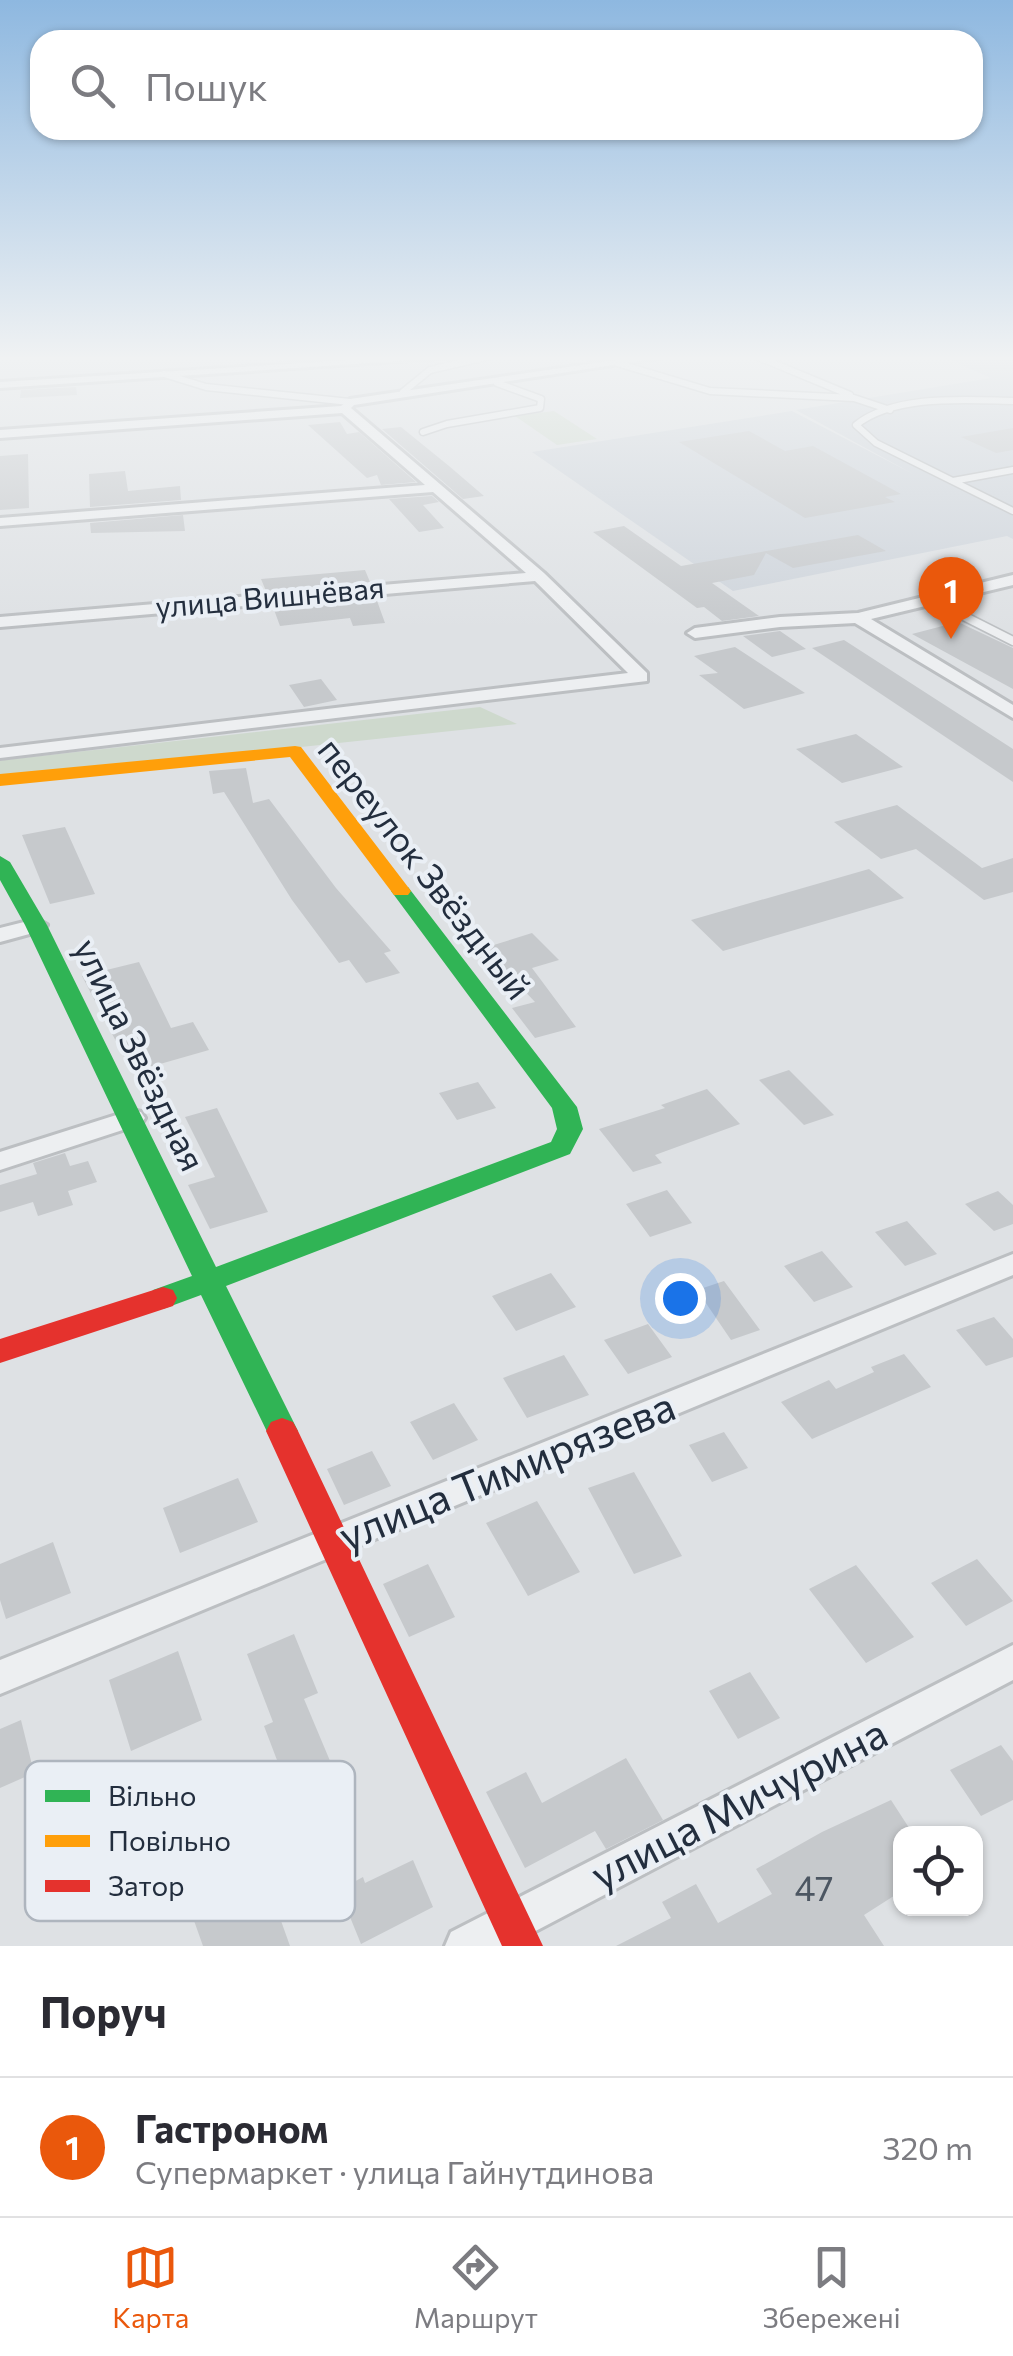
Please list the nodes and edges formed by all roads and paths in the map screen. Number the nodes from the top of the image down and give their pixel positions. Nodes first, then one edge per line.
1 (391, 447) edge
2 (884, 447) edge
3 (1013, 470) edge
4 (952, 481) junction
5 (434, 488) junction
6 (1013, 511) edge
7 (0, 522) edge
8 (539, 576) junction
9 (1013, 580) edge
10 (932, 600) junction
11 (853, 618) junction
12 (0, 622) edge
13 (695, 633) dead end
14 (1010, 638) edge
15 (1009, 707) edge
16 (0, 753) edge
17 (0, 780) edge
18 (0, 862) edge
19 (36, 926) junction
20 (0, 934) edge
21 (132, 1118) junction
22 (0, 1161) edge
23 (1013, 1264) edge
24 (212, 1282) junction
25 (0, 1351) edge
26 (333, 1542) junction
27 (1013, 1662) edge
28 (0, 1677) edge
29 (517, 1934) edge
30 (465, 1946) edge

1 - 5 street
2 - 4 lane
3 - 4 lane
4 - 6 lane
5 - 7 street
5 - 8 street
8 - 12 street, улица Вишнёвая
8 - 16 street
9 - 10 street
10 - 11 street
10 - 14 lane
11 - 13 street
11 - 15 street
17 - 24 street, переулок Звёздный
18 - 19 street, улица Звёздная
19 - 20 street
19 - 21 street, улица Звёздная
21 - 22 street
21 - 24 street, улица Звёздная
23 - 26 street, улица Тимирязева
24 - 25 street
24 - 26 street, улица Звёздная
26 - 28 street, улица Тимирязева
26 - 29 street, улица Звёздная
27 - 29 street, улица Мичурина
29 - 30 street, улица Мичурина

